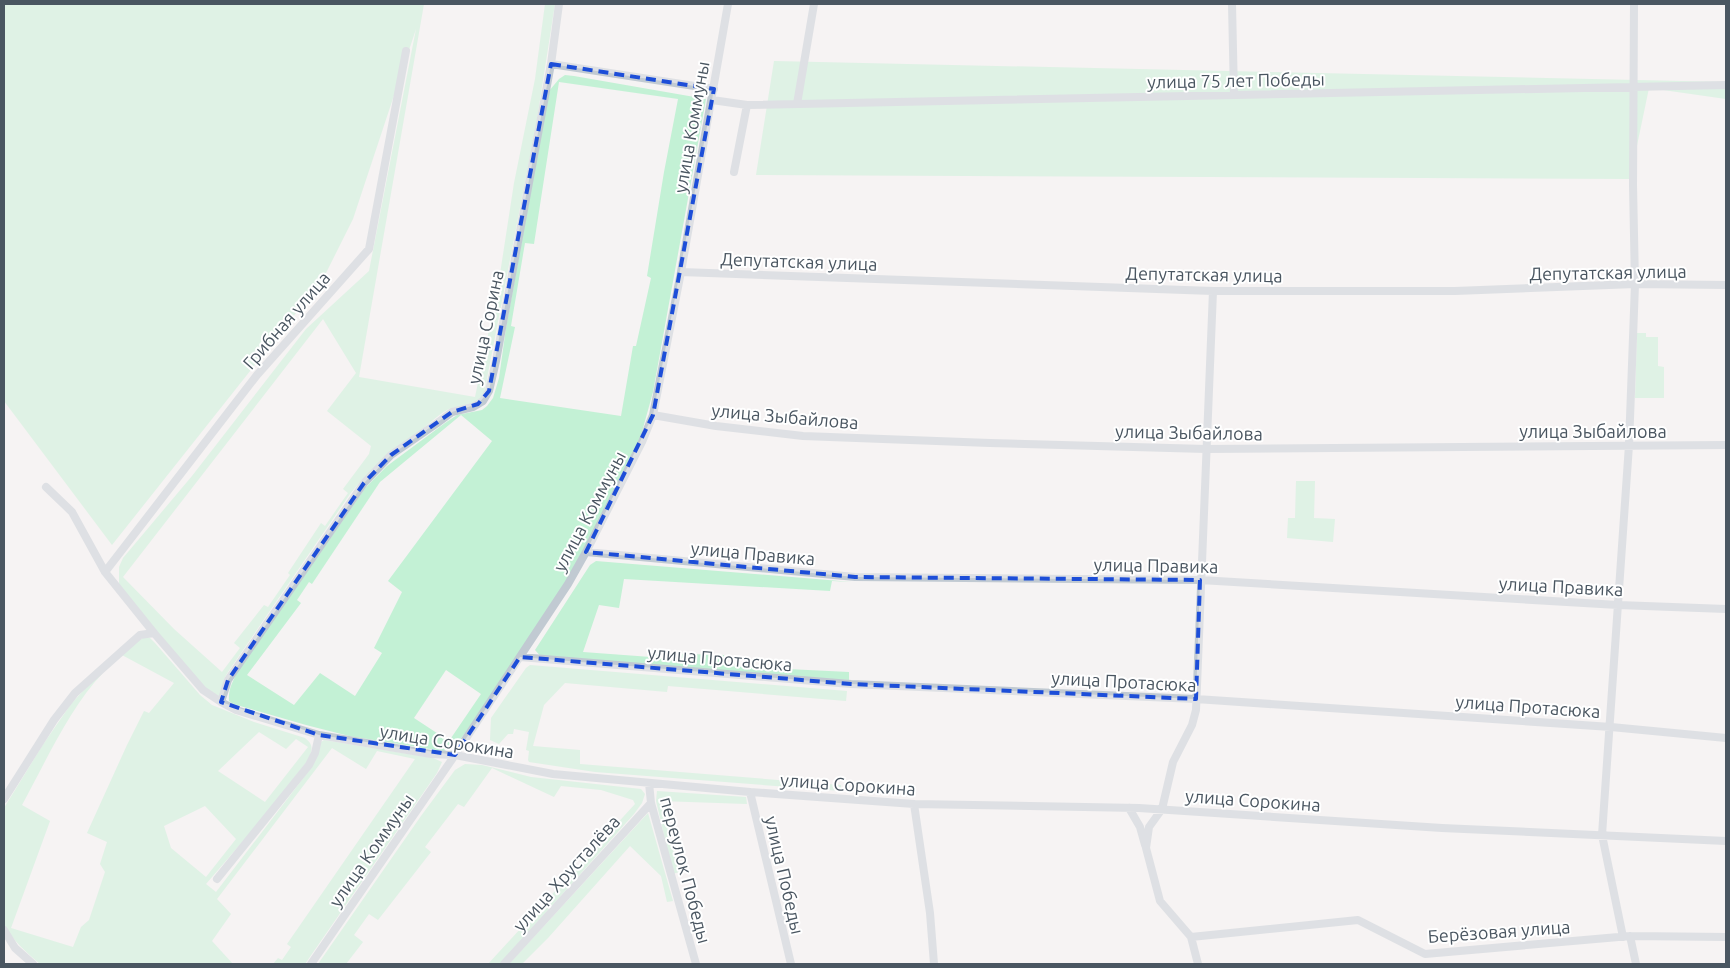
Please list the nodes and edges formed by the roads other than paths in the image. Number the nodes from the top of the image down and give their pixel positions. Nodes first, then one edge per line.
1 (559, 4) edge
2 (728, 4) edge
3 (814, 4) edge
4 (1232, 4) edge
5 (1634, 4) edge
6 (406, 51) dead end
7 (550, 64) junction
8 (1726, 85) edge
9 (1634, 87) junction
10 (714, 88) junction
11 (1234, 95) junction
12 (712, 100) junction
13 (797, 104) junction
14 (747, 105) junction
15 (734, 172) dead end
16 (681, 272) junction
17 (1635, 284) junction
18 (1726, 285) edge
19 (1213, 291) junction
20 (653, 415) junction
21 (1629, 445) junction
22 (1726, 445) edge
23 (1206, 448) junction
24 (46, 487) dead end
25 (586, 552) junction
26 (105, 572) junction
27 (1200, 580) junction
28 (1618, 605) junction
29 (1726, 609) edge
30 (154, 633) junction
31 (520, 657) junction
32 (1196, 699) junction
33 (221, 702) junction
34 (1611, 727) junction
35 (319, 734) junction
36 (1726, 738) edge
37 (455, 755) junction
38 (649, 783) junction
39 (750, 792) junction
40 (4, 799) edge
41 (651, 803) junction
42 (914, 804) junction
43 (1129, 808) junction
44 (1162, 810) junction
45 (1602, 835) junction
46 (1726, 841) edge
47 (1146, 848) junction
48 (217, 879) dead end
49 (4, 930) edge
50 (1626, 936) junction
51 (1191, 937) junction
52 (1726, 937) edge
53 (33, 964) edge
54 (311, 964) edge
55 (504, 964) edge
56 (696, 964) edge
57 (791, 964) edge
58 (934, 964) edge
59 (1198, 964) edge
60 (1636, 964) edge

1 - 7 street, улица Сорина
2 - 10 street, улица Коммуны
3 - 13 street
4 - 11 street
5 - 9 street
6 - 26 street, Грибная улица
7 - 10 street
7 - 33 street, улица Сорина
8 - 9 street, улица 75 лет Победы
9 - 11 street, улица 75 лет Победы
9 - 17 street
10 - 12 street, улица Коммуны
11 - 13 street, улица 75 лет Победы
12 - 14 street, улица 75 лет Победы
12 - 16 street, улица Коммуны
13 - 14 street, улица 75 лет Победы
14 - 15 street
16 - 19 street, Депутатская улица
16 - 20 street, улица Коммуны
17 - 18 street, Депутатская улица
17 - 19 street, Депутатская улица
17 - 21 street
19 - 23 street
20 - 23 street, улица Зыбайлова
20 - 25 street, улица Коммуны
21 - 22 street, улица Зыбайлова
21 - 23 street, улица Зыбайлова
21 - 28 street
23 - 27 street
24 - 26 street, улица Сорокина
25 - 27 street, улица Правика
25 - 31 street, улица Коммуны
26 - 30 street, улица Сорокина
27 - 28 street, улица Правика
27 - 32 street
28 - 29 street, улица Правика
28 - 34 street
30 - 33 street, улица Сорокина
30 - 40 street
31 - 32 street, улица Протасюка
31 - 37 street, улица Коммуны
32 - 34 street, улица Протасюка
32 - 44 street
33 - 35 street, улица Сорокина
34 - 36 street, улица Протасюка
34 - 45 street
35 - 37 street, улица Сорокина
35 - 48 street
37 - 38 street, улица Сорокина
37 - 54 street, улица Коммуны
38 - 39 street, улица Сорокина
38 - 41 street, переулок Победы
39 - 42 street, улица Сорокина
39 - 57 street, улица Победы
41 - 55 street, улица Хрусталёва
41 - 56 street, переулок Победы
42 - 43 street, улица Сорокина
42 - 58 street
43 - 44 street, улица Сорокина
43 - 47 street
44 - 45 street, улица Сорокина
44 - 47 street
45 - 46 street, улица Сорокина
45 - 50 street
47 - 51 street
49 - 53 street
50 - 51 street, Берёзовая улица
50 - 52 street, Берёзовая улица
50 - 60 street
51 - 59 street

